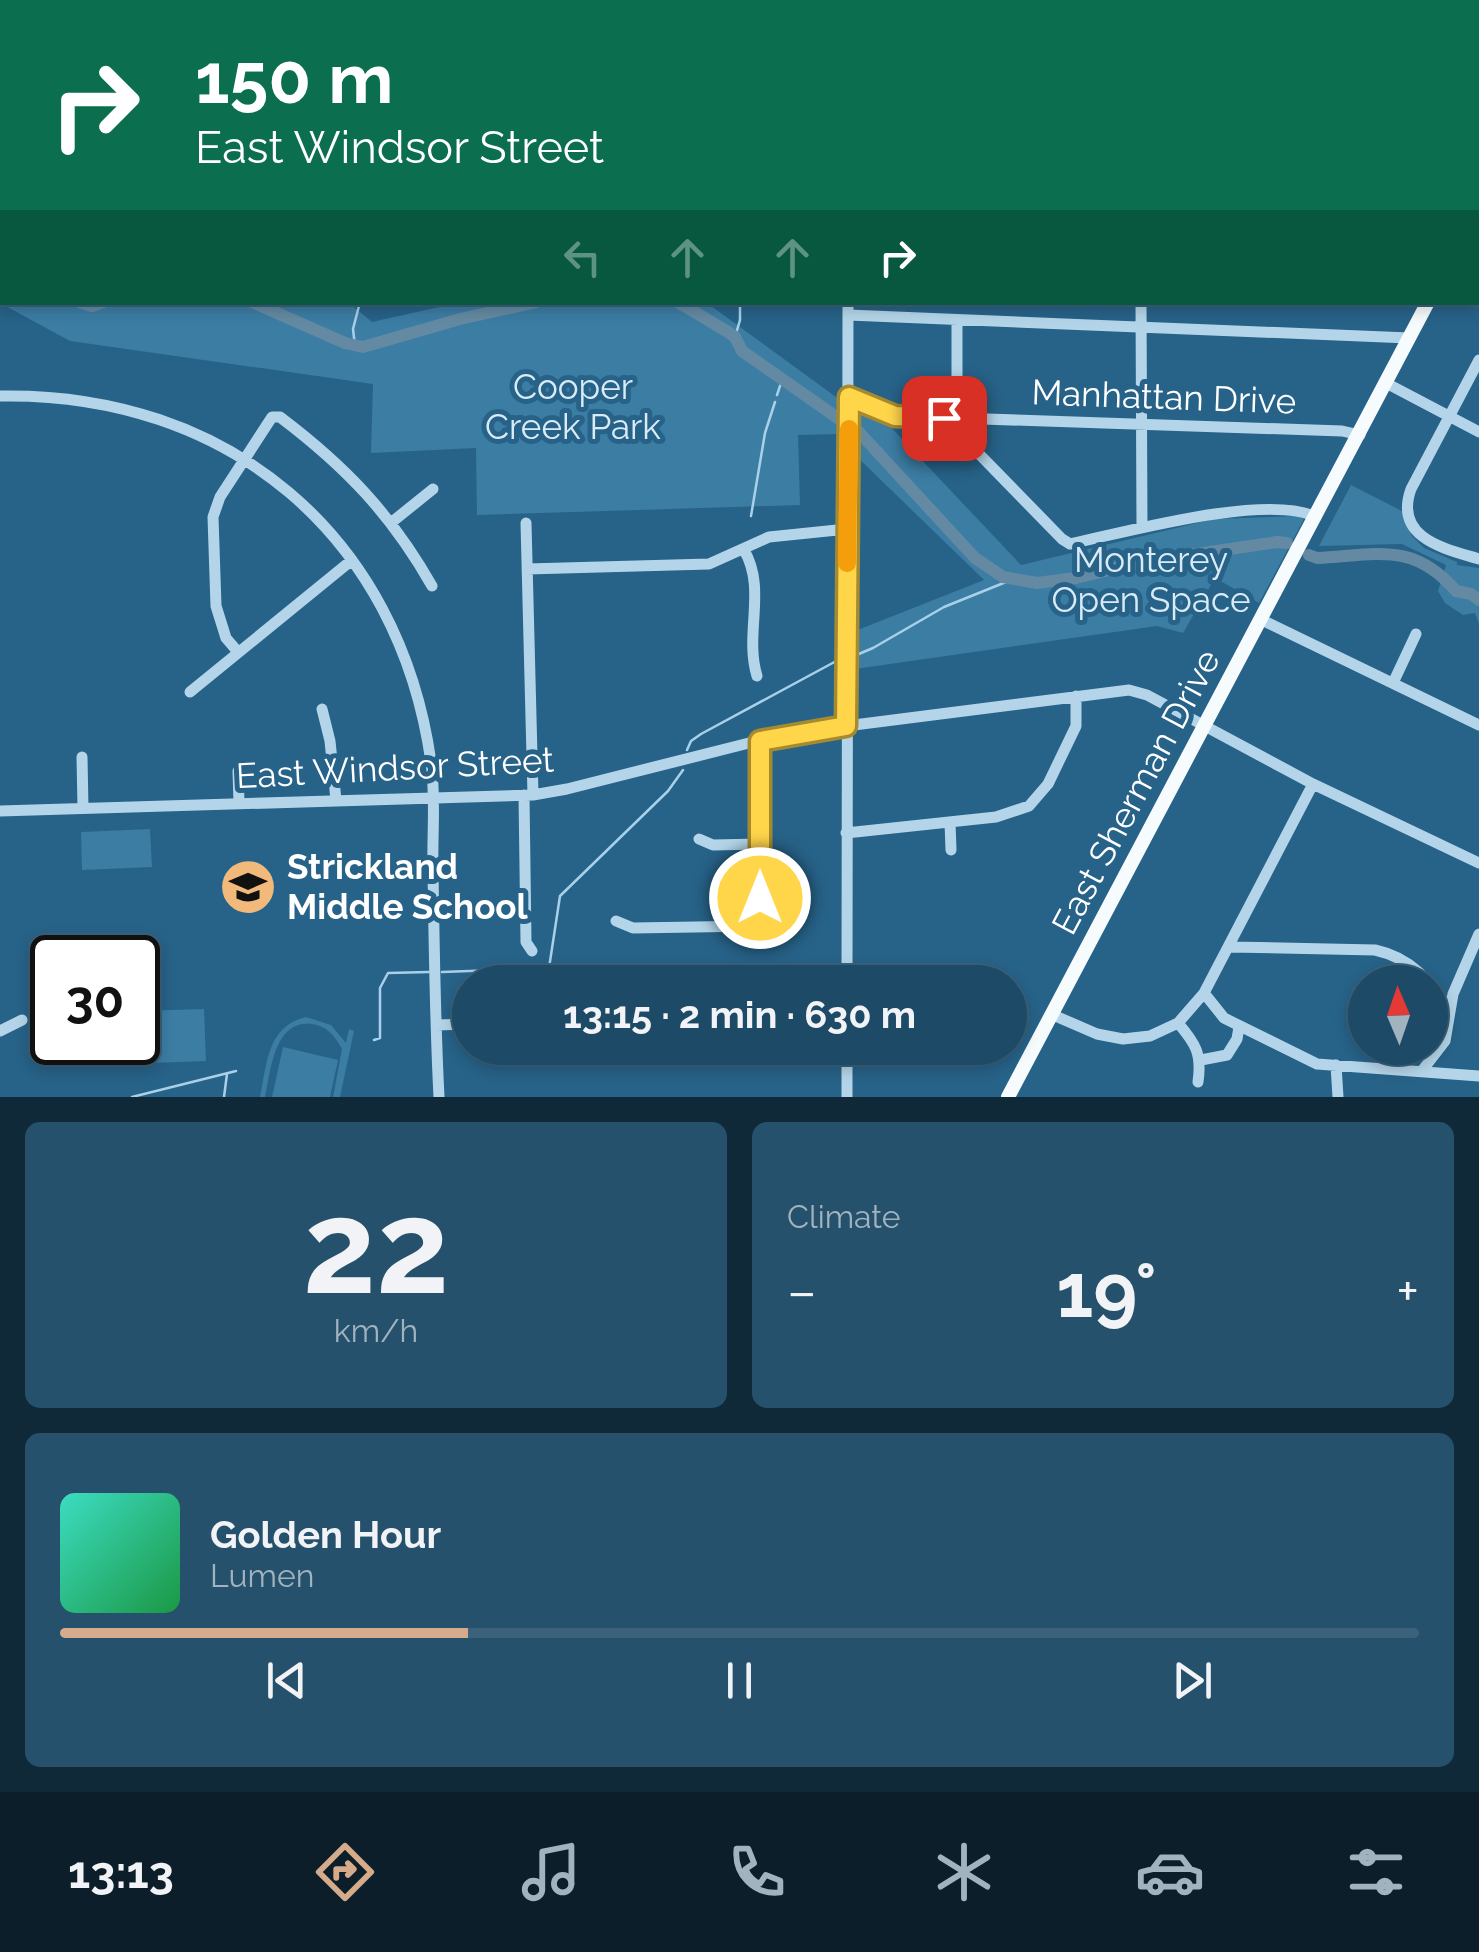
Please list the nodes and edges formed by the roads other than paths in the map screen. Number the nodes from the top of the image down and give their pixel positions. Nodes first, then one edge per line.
1 (1141, 305) edge
2 (1426, 305) edge
3 (848, 309) edge
4 (958, 320) junction
5 (1141, 326) junction
6 (1409, 338) junction
7 (1479, 360) edge
8 (1386, 383) junction
9 (0, 396) edge
10 (849, 397) junction
11 (1450, 416) junction
12 (950, 418) junction
13 (1142, 424) junction
14 (1479, 432) edge
15 (1360, 435) junction
16 (244, 460) junction
17 (433, 490) dead end
18 (1316, 517) junction
19 (392, 522) junction
20 (526, 523) dead end
21 (1142, 528) junction
22 (847, 529) junction
23 (744, 550) junction
24 (1479, 559) edge
25 (352, 560) junction
26 (527, 569) junction
27 (432, 586) dead end
28 (1262, 620) junction
29 (1416, 634) dead end
30 (238, 652) junction
31 (757, 676) dead end
32 (1393, 683) junction
33 (190, 692) dead end
34 (1076, 696) junction
35 (322, 709) dead end
36 (1479, 725) edge
37 (846, 726) junction
38 (1205, 726) junction
39 (760, 741) junction
40 (82, 757) dead end
41 (238, 771) dead end
42 (1313, 784) junction
43 (528, 795) junction
44 (432, 796) junction
45 (336, 800) junction
46 (239, 803) junction
47 (83, 808) junction
48 (0, 810) edge
49 (950, 822) junction
50 (846, 833) junction
51 (699, 839) dead end
52 (760, 844) junction
53 (951, 850) dead end
54 (1479, 863) edge
55 (616, 921) dead end
56 (1479, 934) edge
57 (1230, 947) junction
58 (532, 951) dead end
59 (847, 965) edge
60 (1204, 993) junction
61 (1450, 1010) junction
62 (1052, 1014) junction
63 (22, 1020) dead end
64 (1178, 1023) junction
65 (436, 1025) junction
66 (452, 1025) edge
67 (1238, 1027) junction
68 (0, 1030) edge
69 (1201, 1060) junction
70 (847, 1065) edge
71 (1336, 1065) junction
72 (1421, 1072) junction
73 (1479, 1076) edge
74 (1198, 1082) dead end
75 (439, 1097) edge
76 (848, 1097) edge
77 (1008, 1097) edge
78 (1338, 1097) edge

1 - 5 street
2 - 6 main road, East Sherman Drive
3 - 4 street
3 - 10 street
4 - 5 street
4 - 12 street
5 - 6 street
5 - 13 street
6 - 8 main road, East Sherman Drive
7 - 11 street
8 - 11 street
8 - 15 main road, East Sherman Drive
9 - 16 street
10 - 12 street, Manhattan Drive
10 - 22 street
11 - 14 street
11 - 24 street
12 - 13 street, Manhattan Drive
12 - 21 street
13 - 15 street, Manhattan Drive
13 - 21 street
15 - 18 main road, East Sherman Drive
16 - 19 street
16 - 25 street
16 - 30 street
17 - 19 street
18 - 21 street
18 - 28 main road, East Sherman Drive
19 - 27 street
20 - 26 street
22 - 23 street
22 - 37 street
23 - 26 street
23 - 31 street
25 - 30 street
25 - 44 street
26 - 43 street
28 - 32 street
28 - 38 main road, East Sherman Drive
29 - 32 street
30 - 33 street
32 - 36 street
34 - 37 street, East Windsor Street
34 - 38 street, East Windsor Street
34 - 49 street
35 - 45 street
37 - 39 street, East Windsor Street
37 - 50 street
38 - 42 street, East Windsor Street
38 - 62 main road, East Sherman Drive
39 - 43 street, East Windsor Street
39 - 52 street
40 - 47 street
41 - 46 street
42 - 54 street, East Windsor Street
42 - 57 street
43 - 44 street, East Windsor Street
43 - 58 street
44 - 45 street, East Windsor Street
44 - 65 street
45 - 46 street, East Windsor Street
46 - 47 street, East Windsor Street
47 - 48 street, East Windsor Street
49 - 50 street
49 - 53 street
50 - 59 street
51 - 52 street
52 - 55 street
56 - 61 street
57 - 60 street
57 - 61 street
60 - 64 street
60 - 67 street
61 - 72 street
62 - 64 street
62 - 77 main road, East Sherman Drive
63 - 68 street
64 - 69 street
65 - 66 street
65 - 75 street
67 - 69 street
67 - 71 street
69 - 74 street
70 - 76 street
71 - 72 street
71 - 78 street
72 - 73 street

